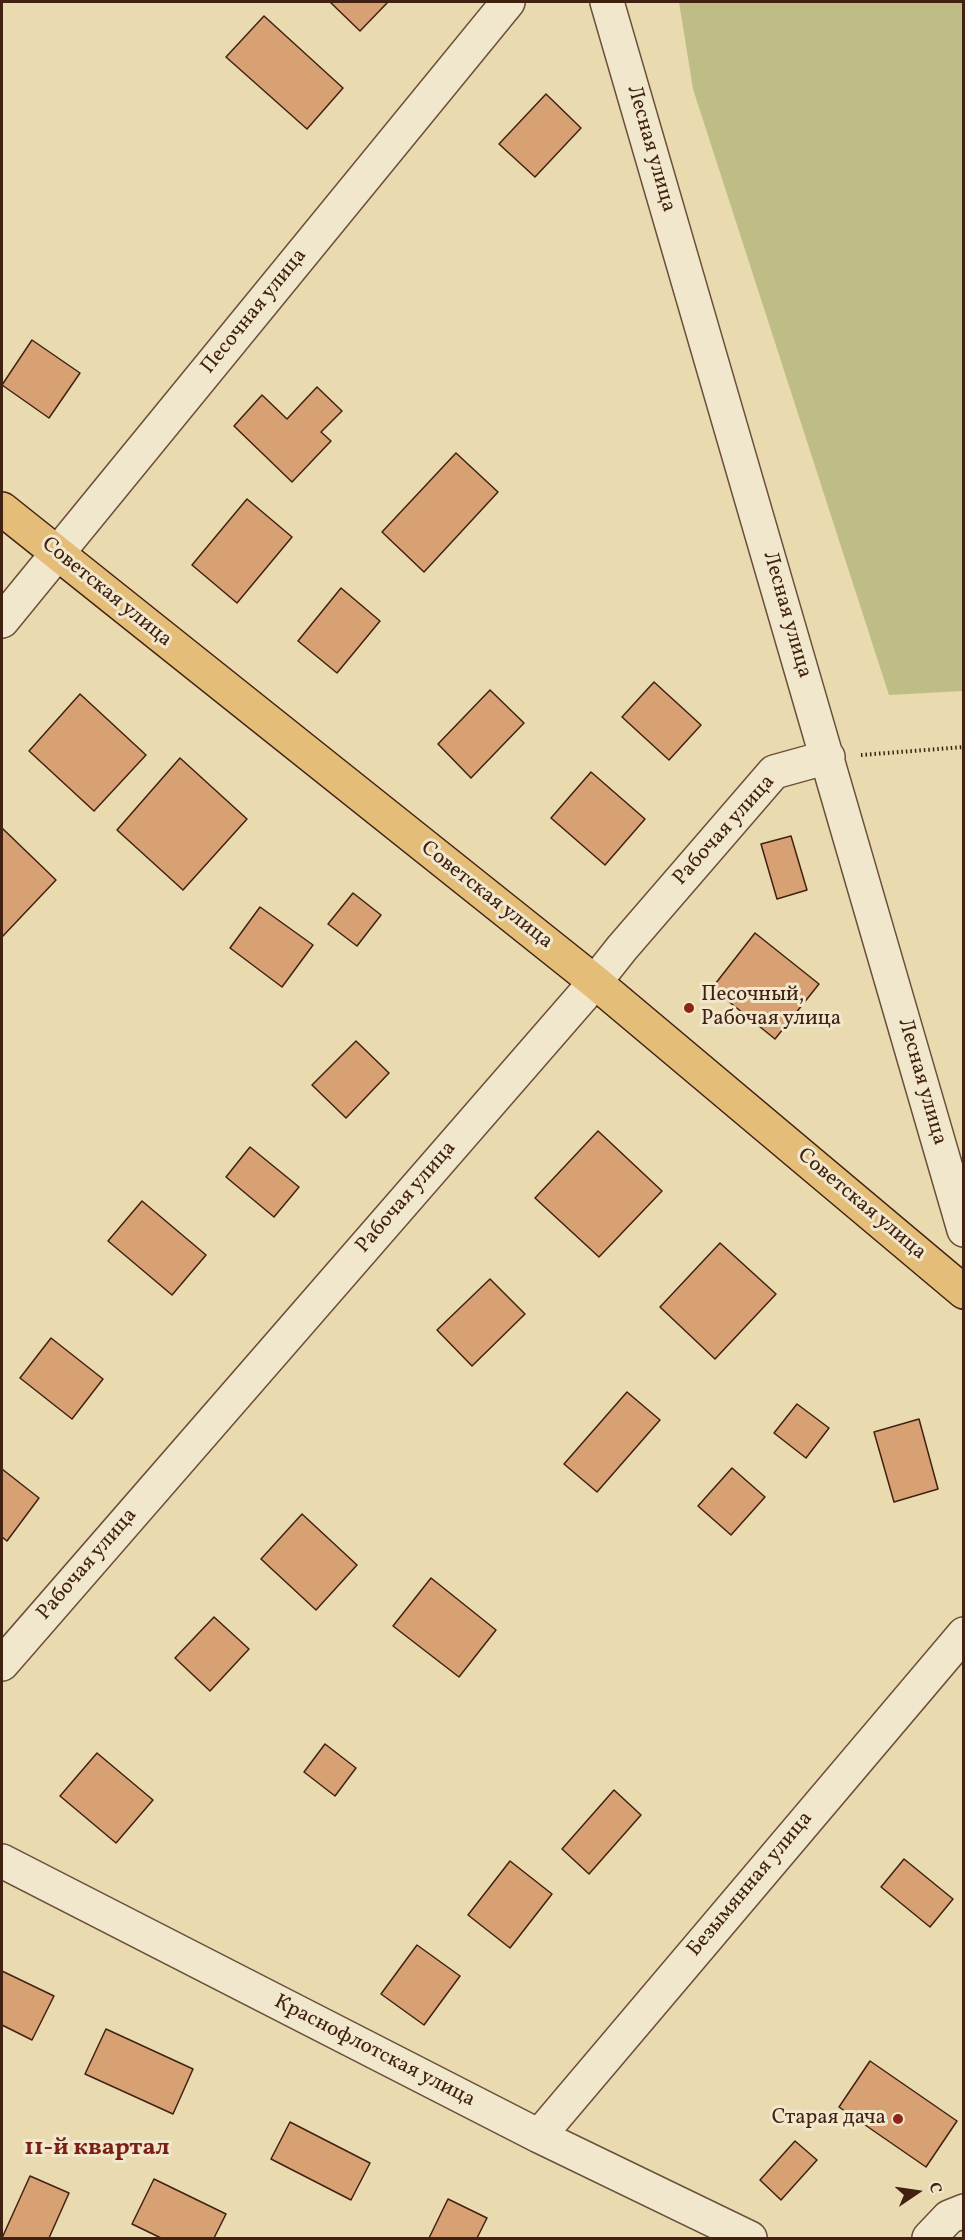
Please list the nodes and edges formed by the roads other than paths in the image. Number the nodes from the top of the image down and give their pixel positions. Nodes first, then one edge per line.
1 (508, 2) edge
2 (607, 2) edge
3 (2, 509) edge
4 (57, 555) junction
5 (2, 621) edge
6 (828, 758) junction
7 (595, 982) junction
8 (963, 1230) edge
9 (963, 1292) edge
10 (963, 1634) edge
11 (2, 1664) edge
12 (2, 1861) edge
13 (538, 2136) junction
14 (963, 2211) edge
15 (750, 2238) edge
16 (929, 2238) edge

1 - 4 street, Песочная улица
2 - 6 street, Лесная улица
3 - 4 main road, Советская улица
4 - 5 street, Песочная улица
4 - 7 main road, Советская улица
6 - 7 street, Рабочая улица
6 - 8 street, Лесная улица
7 - 9 main road, Советская улица
7 - 11 street, Рабочая улица
10 - 13 street, Безымянная улица
12 - 13 street, Краснофлотская улица
13 - 15 street, Краснофлотская улица
14 - 16 street

